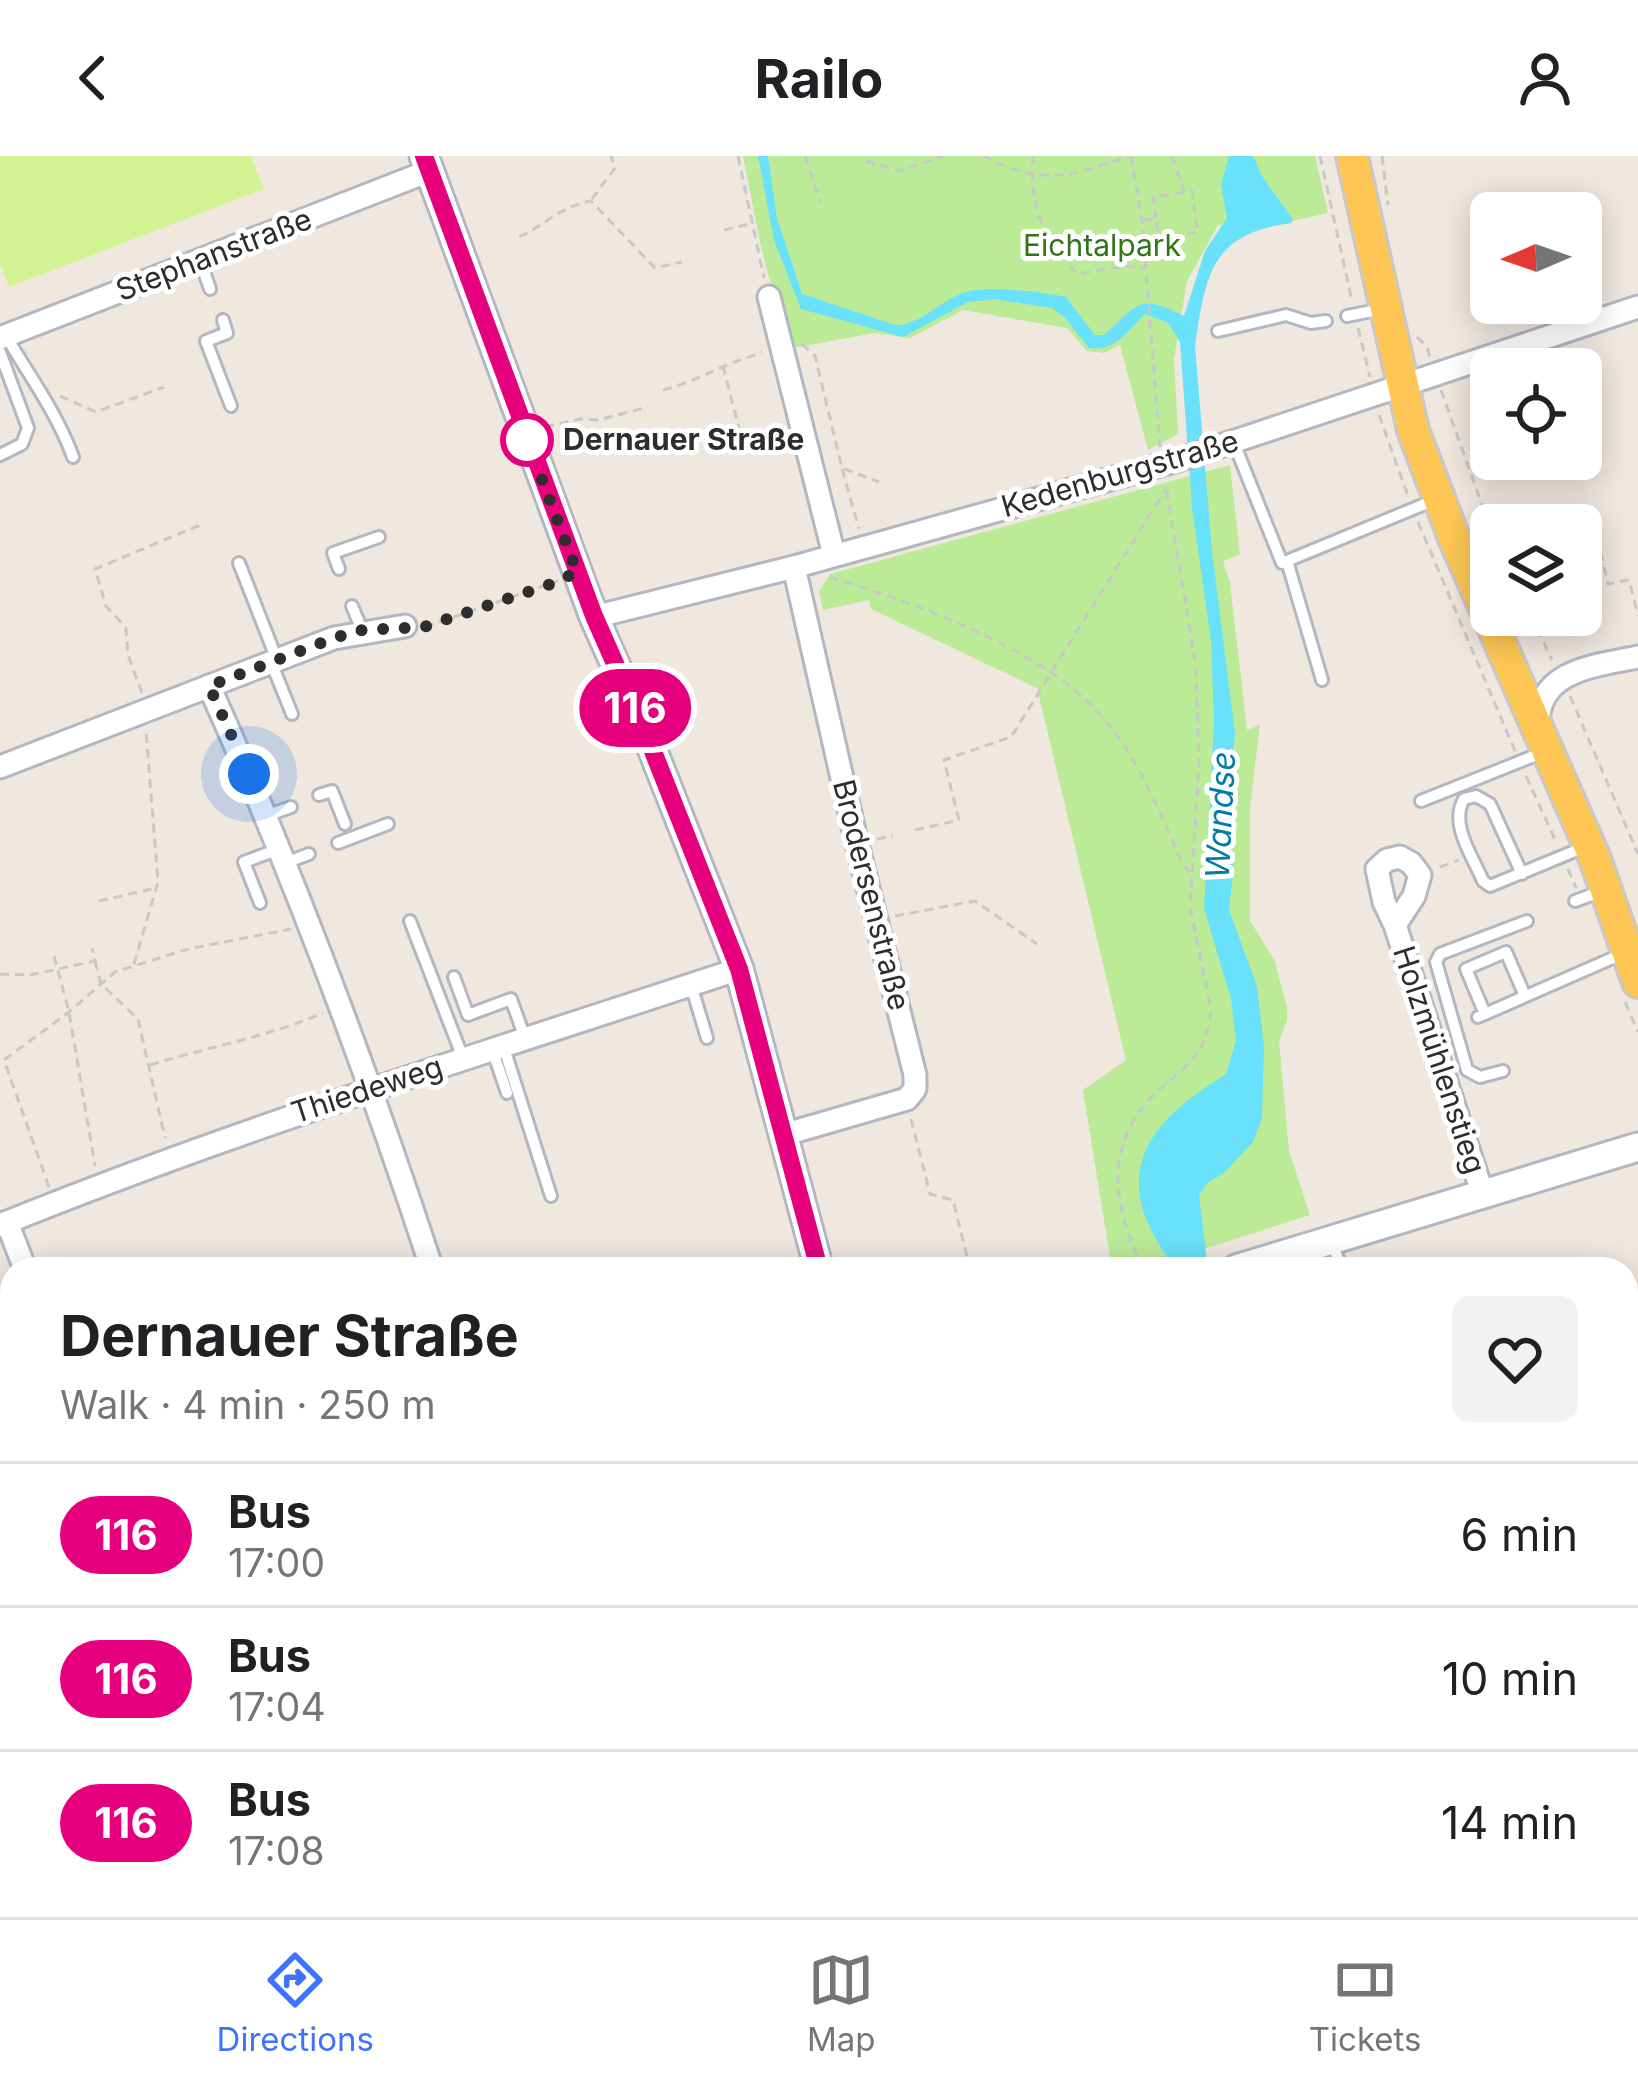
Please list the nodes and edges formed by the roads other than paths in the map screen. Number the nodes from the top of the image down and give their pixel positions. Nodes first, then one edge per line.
1 (1352, 156) edge
2 (426, 164) edge
3 (200, 260) junction
4 (210, 289) dead end
5 (769, 297) road end
6 (1638, 307) edge
7 (223, 320) dead end
8 (1325, 321) dead end
9 (1218, 331) dead end
10 (2, 342) edge
11 (1388, 392) junction
12 (232, 406) dead end
13 (1224, 446) junction
14 (0, 455) edge
15 (73, 457) dead end
16 (1425, 504) junction
17 (379, 537) dead end
18 (834, 555) junction
19 (1287, 561) junction
20 (239, 563) dead end
21 (794, 567) junction
22 (339, 569) dead end
23 (352, 606) dead end
24 (594, 616) junction
25 (405, 626) road end
26 (362, 630) junction
27 (1629, 658) edge
28 (274, 661) junction
29 (1322, 680) dead end
30 (209, 686) junction
31 (292, 714) dead end
32 (1536, 748) junction
33 (0, 767) edge
34 (320, 795) dead end
35 (1421, 801) dead end
36 (291, 807) dead end
37 (266, 816) junction
38 (345, 824) dead end
39 (388, 824) dead end
40 (338, 843) dead end
41 (1582, 853) junction
42 (309, 854) dead end
43 (282, 856) junction
44 (1522, 874) junction
45 (260, 903) dead end
46 (1638, 919) edge
47 (1527, 921) dead end
48 (410, 922) dead end
49 (1395, 925) junction
50 (1625, 953) junction
51 (739, 969) junction
52 (454, 977) dead end
53 (691, 985) junction
54 (1630, 988) edge
55 (1525, 996) junction
56 (525, 1038) junction
57 (707, 1038) dead end
58 (497, 1047) junction
59 (463, 1058) junction
60 (1503, 1071) dead end
61 (373, 1087) junction
62 (507, 1093) dead end
63 (786, 1134) junction
64 (1638, 1147) edge
65 (1484, 1195) junction
66 (551, 1196) dead end
67 (4, 1223) edge
68 (1330, 1241) junction
69 (20, 1257) edge
70 (428, 1257) edge
71 (816, 1257) edge
72 (1276, 1257) edge
73 (1337, 1257) edge

1 - 11 main road
2 - 3 street, Stephanstraße
2 - 24 street
3 - 4 lane
3 - 10 street, Stephanstraße
5 - 18 street
6 - 11 street, Kedenburgstraße
7 - 12 lane
8 - 9 lane
10 - 14 lane
10 - 15 lane
11 - 13 street, Kedenburgstraße
11 - 16 main road
13 - 18 street, Kedenburgstraße
13 - 19 lane
16 - 19 lane
16 - 32 main road
17 - 22 lane
18 - 21 street, Kedenburgstraße
19 - 29 lane
20 - 28 lane
21 - 24 street, Kedenburgstraße
21 - 63 street, Brodersenstraße
23 - 26 lane
24 - 51 street
25 - 26 street
26 - 28 street
27 - 32 street
28 - 30 street
28 - 31 lane
30 - 33 street
30 - 37 street
32 - 35 lane
32 - 41 main road
34 - 38 lane
36 - 37 lane
37 - 43 street
39 - 40 lane
41 - 44 lane
41 - 46 main road
41 - 50 main road
42 - 43 lane
43 - 45 lane
43 - 61 street
44 - 44 lane
47 - 60 lane
48 - 59 lane
49 - 49 street, Holzmühlenstieg
49 - 65 street, Holzmühlenstieg
50 - 54 main road
50 - 55 lane
51 - 53 street, Thiedeweg
51 - 63 street
52 - 56 lane
53 - 56 street, Thiedeweg
53 - 57 lane
55 - 55 lane
56 - 58 street, Thiedeweg
58 - 59 street, Thiedeweg
58 - 62 lane
58 - 66 lane
59 - 61 street, Thiedeweg
61 - 67 street, Thiedeweg
61 - 70 street
63 - 71 street
64 - 65 street
65 - 68 street
67 - 69 street
68 - 72 street
68 - 73 lane

